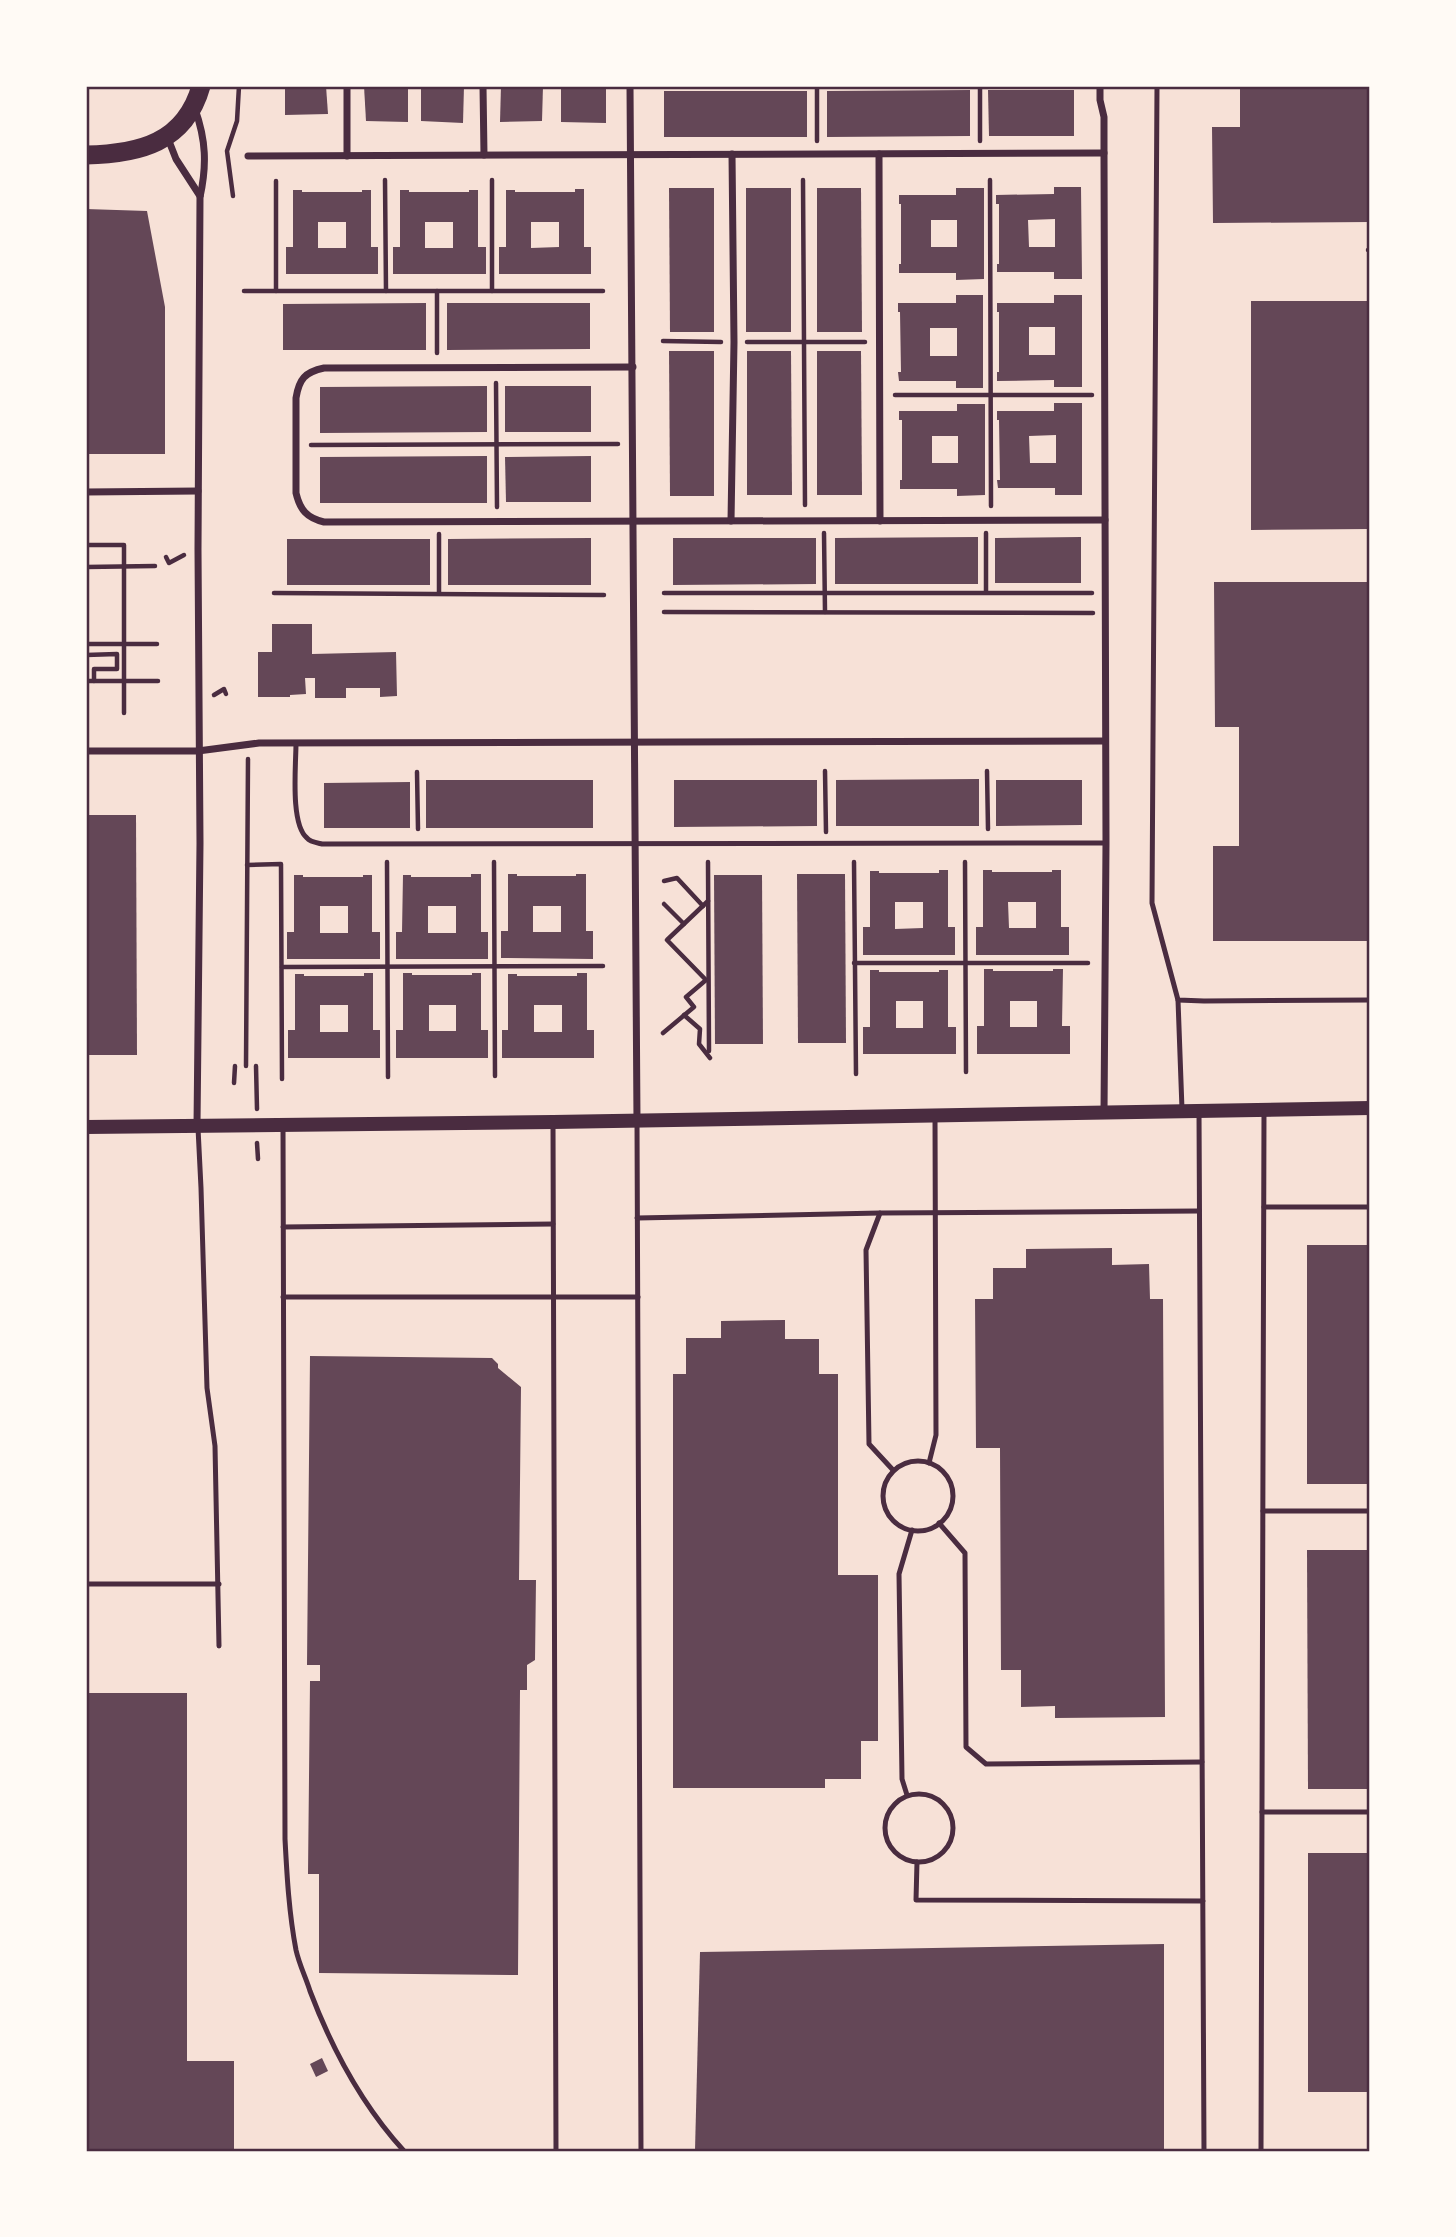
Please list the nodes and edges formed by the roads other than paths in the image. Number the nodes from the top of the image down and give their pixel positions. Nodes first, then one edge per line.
1 (201, 86) edge
2 (347, 86) edge
3 (484, 86) edge
4 (630, 86) edge
5 (1100, 86) edge
6 (1157, 86) edge
7 (194, 106) junction
8 (167, 135) junction
9 (1104, 153) junction
10 (732, 154) junction
11 (879, 154) junction
12 (86, 155) edge
13 (484, 155) junction
14 (631, 155) junction
15 (248, 156) dead end
16 (347, 156) junction
17 (200, 197) junction
18 (633, 367) junction
19 (198, 491) junction
20 (86, 492) edge
21 (1105, 520) junction
22 (632, 521) junction
23 (731, 521) junction
24 (880, 521) junction
25 (1105, 740) junction
26 (296, 743) junction
27 (634, 743) junction
28 (86, 751) edge
29 (198, 751) junction
30 (635, 844) junction
31 (1106, 844) junction
32 (1178, 1000) junction
33 (1370, 1000) edge
34 (1370, 1108) edge
35 (1264, 1110) junction
36 (1182, 1112) junction
37 (1199, 1112) junction
38 (1104, 1113) junction
39 (935, 1116) junction
40 (637, 1121) junction
41 (553, 1122) junction
42 (197, 1125) junction
43 (283, 1125) junction
44 (86, 1127) edge
45 (1264, 1207) junction
46 (1370, 1207) edge
47 (1199, 1211) junction
48 (880, 1213) junction
49 (935, 1213) junction
50 (637, 1218) junction
51 (553, 1224) junction
52 (283, 1227) junction
53 (283, 1297) junction
54 (553, 1297) junction
55 (638, 1297) junction
56 (929, 1463) junction
57 (893, 1470) junction
58 (1263, 1511) junction
59 (1370, 1511) edge
60 (939, 1523) junction
61 (912, 1530) junction
62 (86, 1584) edge
63 (219, 1584) junction
64 (219, 1646) dead end
65 (1202, 1762) junction
66 (906, 1796) junction
67 (1262, 1812) junction
68 (1370, 1812) edge
69 (916, 1863) junction
70 (1203, 1901) junction
71 (404, 2151) edge
72 (556, 2151) edge
73 (640, 2151) edge
74 (1204, 2151) edge
75 (1261, 2151) edge

1 - 7 highway
2 - 16 street
3 - 13 street
4 - 14 street
5 - 9 street
6 - 32 lane
7 - 8 highway
7 - 17 street
8 - 12 highway
8 - 17 street
9 - 11 street
9 - 21 street
10 - 11 street
10 - 14 street
10 - 23 street
11 - 24 street
13 - 14 street
13 - 16 street
14 - 18 street
15 - 16 street
17 - 19 street
18 - 22 street
18 - 22 street
19 - 20 street
19 - 29 street
21 - 24 street
21 - 25 street
22 - 23 street
22 - 27 street
23 - 24 street
25 - 27 street
25 - 31 street
26 - 27 street
26 - 29 street
26 - 30 lane
27 - 30 street
28 - 29 street
29 - 42 street
30 - 31 lane
30 - 40 street
31 - 38 street
32 - 33 lane
32 - 36 lane
34 - 35 main road
35 - 37 main road
35 - 45 lane
36 - 37 main road
36 - 38 main road
37 - 47 lane
38 - 39 main road
39 - 40 main road
39 - 49 lane
40 - 41 main road
40 - 50 lane
41 - 43 main road
41 - 51 lane
42 - 43 main road
42 - 44 main road
42 - 63 lane
43 - 52 lane
45 - 46 lane
45 - 58 lane
47 - 49 lane
47 - 65 lane
48 - 49 lane
48 - 50 lane
48 - 57 lane
49 - 56 lane
50 - 55 lane
51 - 52 lane
51 - 54 lane
52 - 53 lane
53 - 54 lane
53 - 71 lane
54 - 55 lane
54 - 72 lane
55 - 73 lane
56 - 57 lane
56 - 60 lane
57 - 61 lane
58 - 59 lane
58 - 67 lane
60 - 61 lane
60 - 65 lane
61 - 66 lane
62 - 63 lane
63 - 64 lane
65 - 70 lane
66 - 69 lane
66 - 69 lane
67 - 68 lane
67 - 75 lane
69 - 70 lane
70 - 74 lane

